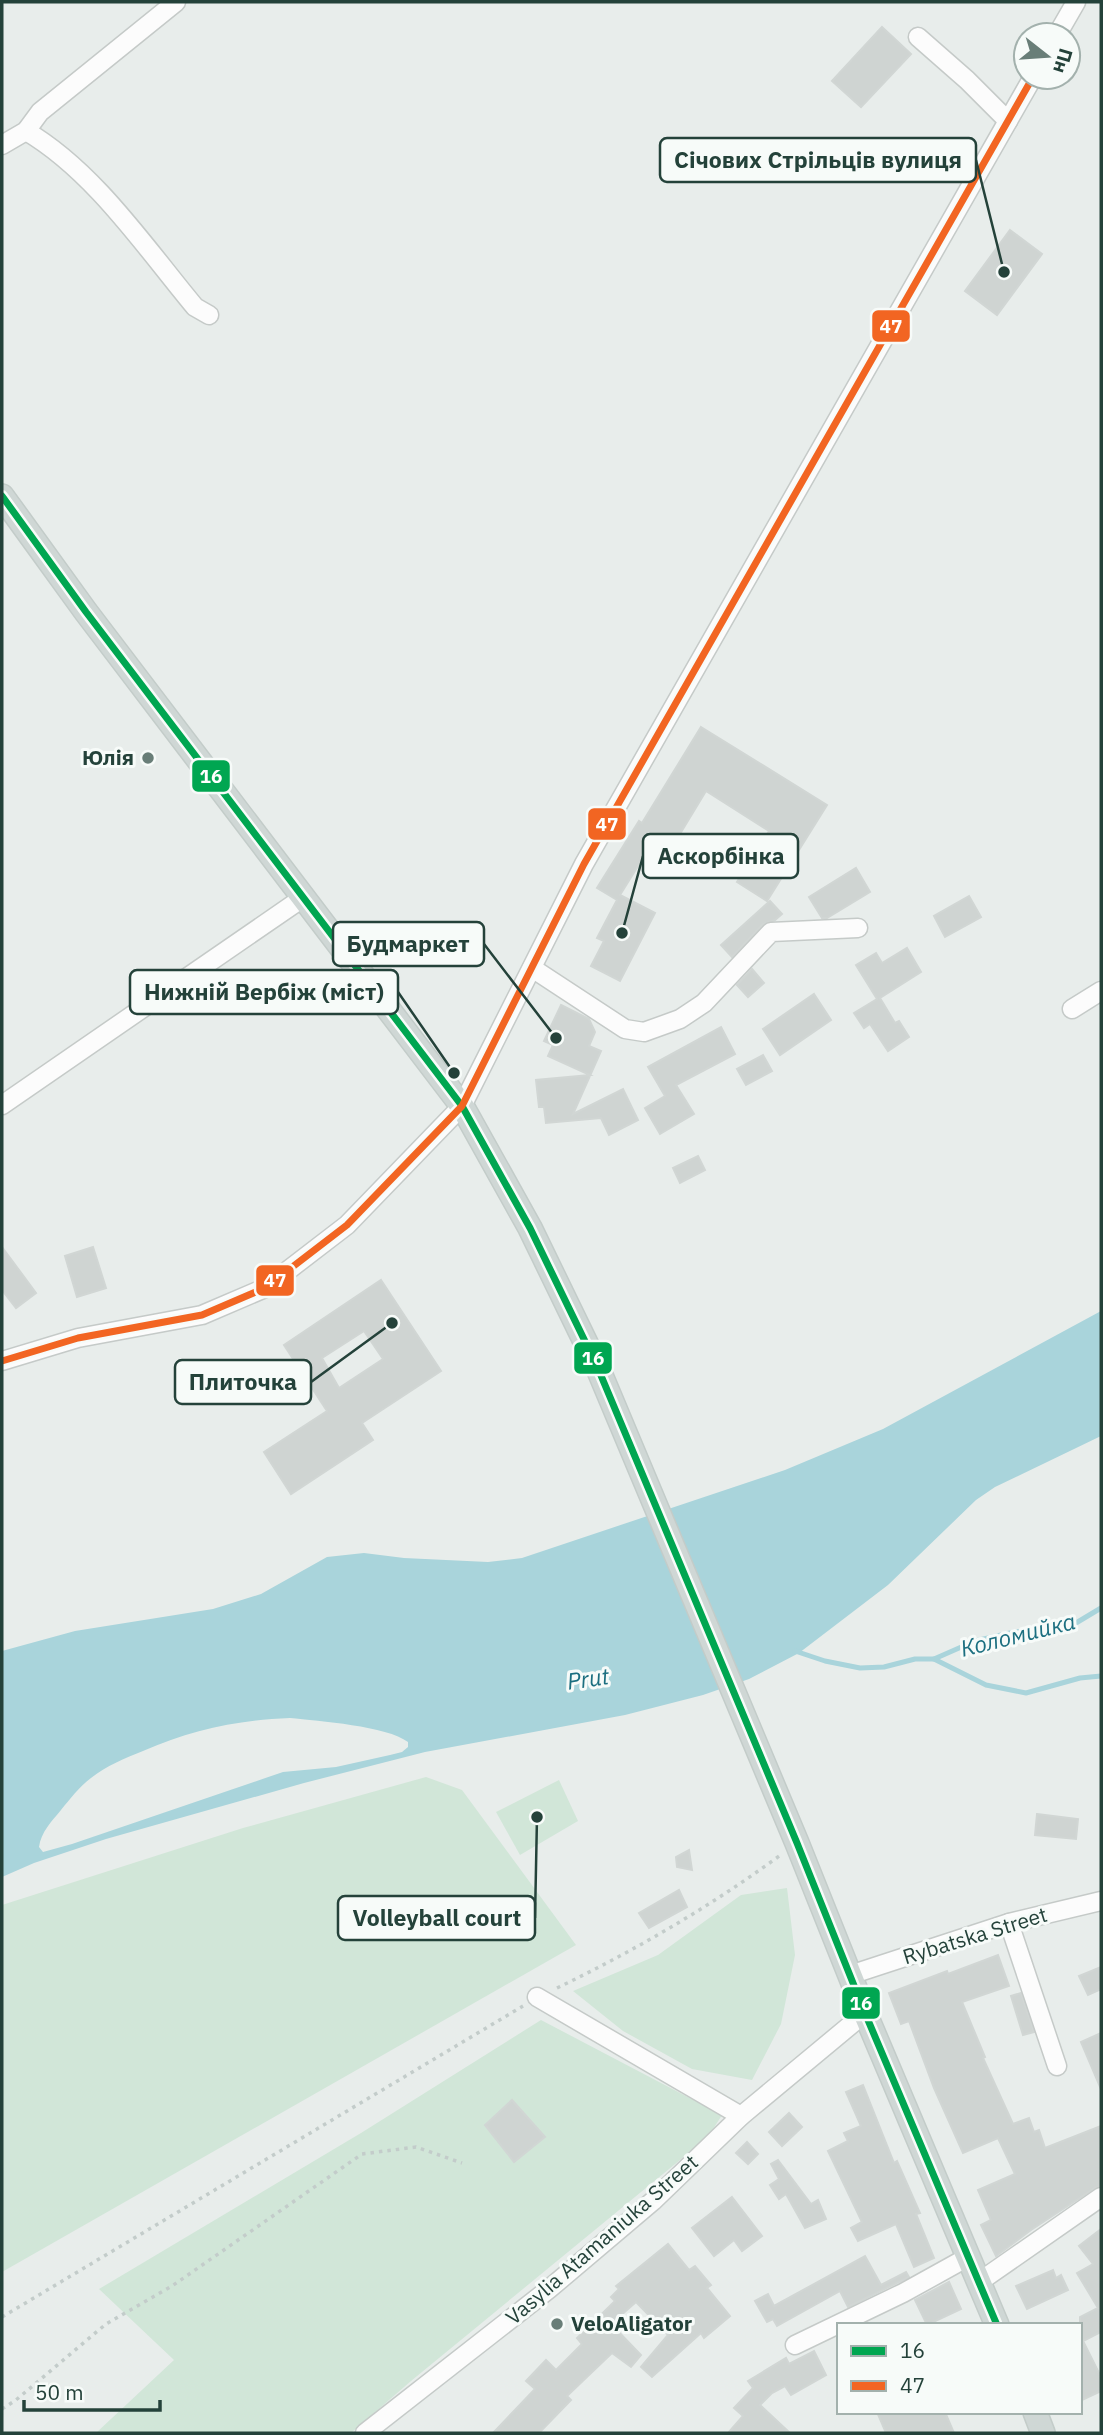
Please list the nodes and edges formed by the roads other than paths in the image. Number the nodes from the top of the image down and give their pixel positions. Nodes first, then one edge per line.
1 (176, 2) edge
2 (1076, 2) edge
3 (1065, 21) edge
4 (918, 37) dead end
5 (1025, 91) edge
6 (1008, 121) junction
7 (26, 131) junction
8 (2, 145) edge
9 (209, 315) dead end
10 (2, 496) edge
11 (304, 897) junction
12 (858, 928) dead end
13 (532, 968) junction
14 (1101, 991) edge
15 (1072, 1009) dead end
16 (2, 1105) edge
17 (462, 1106) junction
18 (2, 1361) edge
19 (1101, 1901) edge
20 (1009, 1923) junction
21 (850, 1975) junction
22 (537, 1997) road end
23 (865, 2013) junction
24 (1057, 2066) dead end
25 (741, 2116) junction
26 (1101, 2197) edge
27 (968, 2257) junction
28 (979, 2282) junction
29 (842, 2323) edge
30 (996, 2323) edge
31 (837, 2325) edge
32 (795, 2346) dead end
33 (1036, 2414) edge
34 (365, 2433) edge
35 (1043, 2433) edge

1 - 7 street
2 - 3 street
4 - 6 street
5 - 6 street
6 - 13 street
7 - 8 street
7 - 9 street
10 - 11 main road
11 - 16 street
11 - 17 main road
12 - 13 street
13 - 17 street
14 - 15 street
17 - 18 street
17 - 21 main road
19 - 20 street, Rybatska Street
20 - 21 street, Rybatska Street
20 - 24 street
21 - 23 main road
22 - 25 street
23 - 25 street, Vasylia Atamaniuka Street
23 - 27 main road
25 - 34 street, Vasylia Atamaniuka Street
26 - 28 street
27 - 28 main road
27 - 29 street
28 - 30 main road
31 - 32 street
33 - 35 main road

